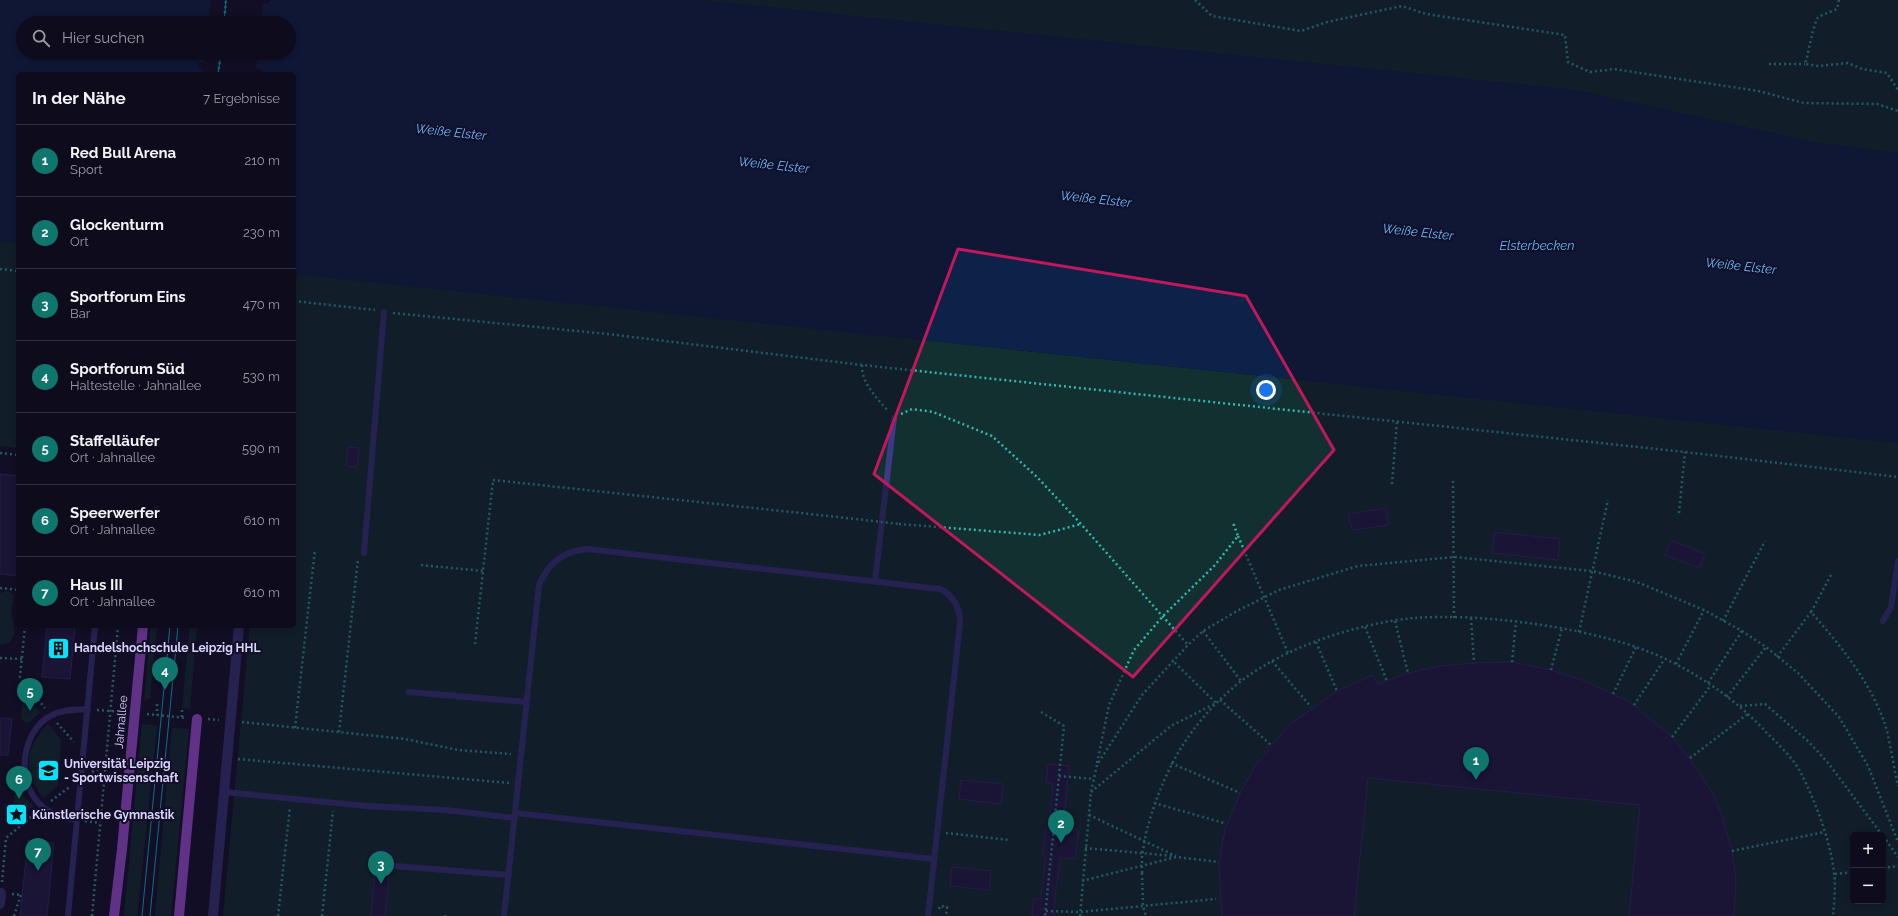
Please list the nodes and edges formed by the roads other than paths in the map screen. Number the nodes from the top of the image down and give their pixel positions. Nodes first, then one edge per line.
1 (384, 312) road end
2 (894, 418) road end
3 (361, 553) road end
4 (1898, 561) edge
5 (875, 581) junction
6 (1883, 621) dead end
7 (95, 628) edge
8 (143, 628) edge
9 (239, 628) edge
10 (409, 692) dead end
11 (526, 702) junction
12 (88, 709) junction
13 (197, 719) road end
14 (224, 792) junction
15 (515, 815) junction
16 (77, 820) junction
17 (934, 859) junction
18 (394, 866) dead end
19 (509, 875) junction
20 (1, 893) road end
21 (0, 904) edge
22 (68, 916) edge
23 (114, 916) edge
24 (179, 916) edge
25 (213, 916) edge
26 (504, 916) edge
27 (928, 916) edge

1 - 3 lane
2 - 5 lane
4 - 6 lane
5 - 11 lane
5 - 17 lane
7 - 12 lane
8 - 23 main road, Jahnallee
9 - 14 street
10 - 11 lane
11 - 15 lane
12 - 16 lane
12 - 16 lane
13 - 24 main road
14 - 15 lane
14 - 25 street
15 - 17 lane
15 - 19 lane
16 - 22 lane
17 - 27 lane
18 - 19 lane
19 - 26 lane
20 - 21 street

